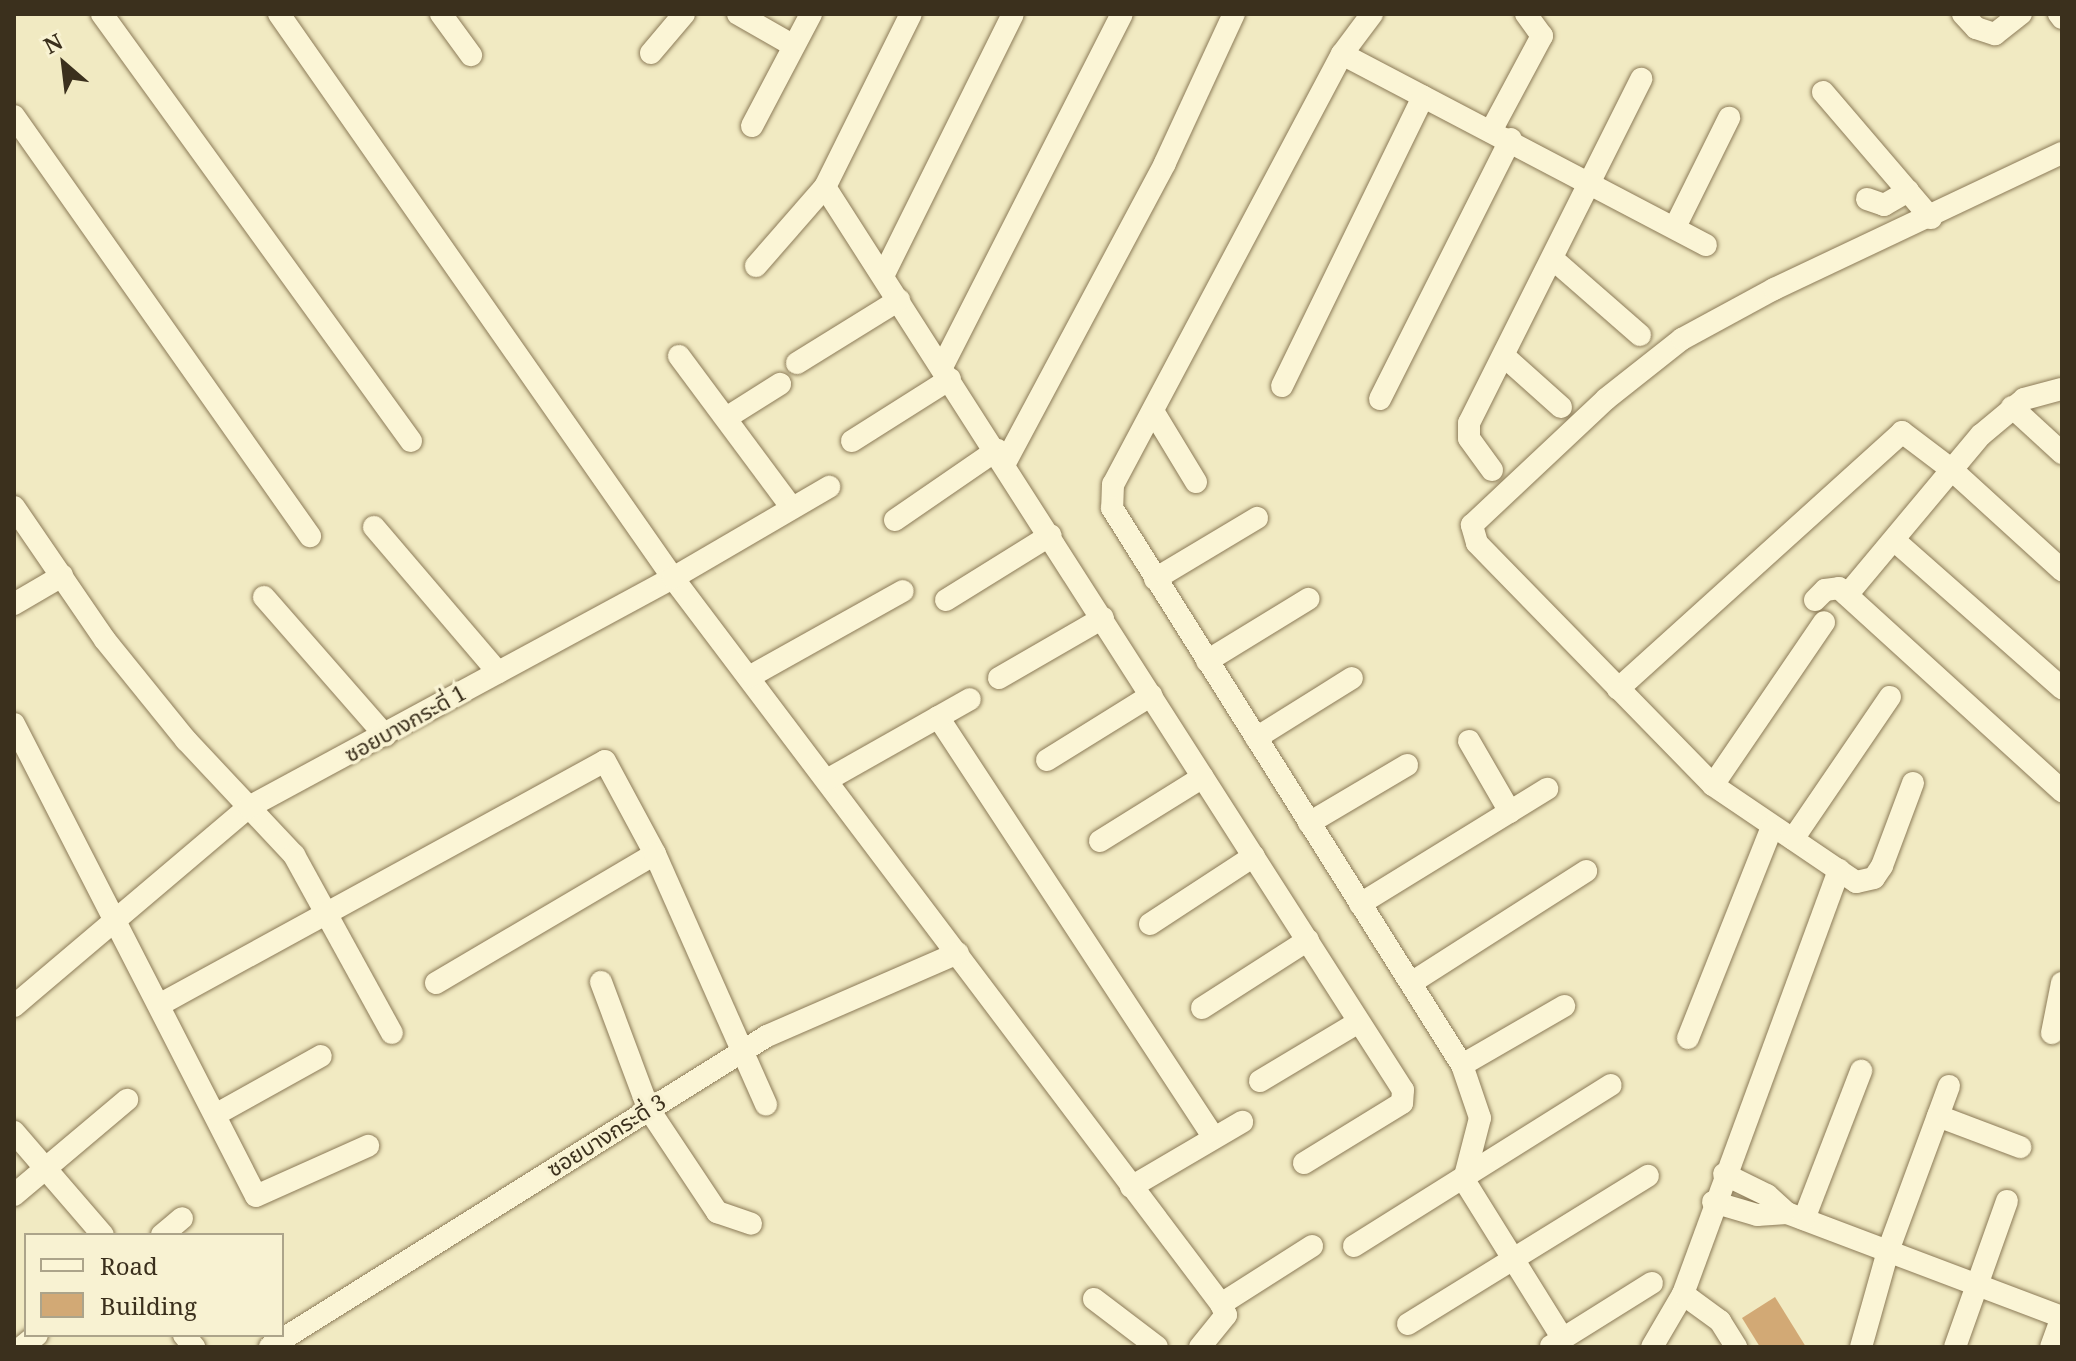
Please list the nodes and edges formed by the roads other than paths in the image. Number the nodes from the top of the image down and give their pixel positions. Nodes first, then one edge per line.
1 (102, 14) edge
2 (279, 14) edge
3 (441, 14) edge
4 (684, 14) edge
5 (738, 14) edge
6 (811, 14) edge
7 (911, 14) edge
8 (1013, 14) edge
9 (1122, 14) edge
10 (1234, 14) edge
11 (1372, 14) edge
12 (1526, 14) edge
13 (1963, 14) edge
14 (2021, 14) edge
15 (794, 46) junction
16 (651, 53) dead end
17 (1342, 54) junction
18 (471, 55) dead end
19 (1641, 79) dead end
20 (1823, 92) dead end
21 (1423, 97) junction
22 (14, 116) edge
23 (1729, 118) dead end
24 (752, 126) dead end
25 (1501, 135) junction
26 (2062, 153) edge
27 (1590, 183) junction
28 (825, 187) junction
29 (1908, 191) junction
30 (1867, 199) dead end
31 (1931, 218) junction
32 (1675, 227) junction
33 (1706, 245) dead end
34 (1554, 260) junction
35 (756, 266) dead end
36 (883, 276) junction
37 (899, 300) junction
38 (1640, 335) dead end
39 (679, 356) dead end
40 (1505, 357) junction
41 (797, 363) dead end
42 (946, 373) junction
43 (780, 384) dead end
44 (1282, 386) dead end
45 (2062, 389) edge
46 (1380, 399) dead end
47 (1561, 407) dead end
48 (2012, 407) junction
49 (1153, 411) junction
50 (726, 418) junction
51 (411, 441) dead end
52 (852, 441) dead end
53 (2062, 453) edge
54 (1001, 457) junction
55 (1492, 470) dead end
56 (1952, 470) junction
57 (1196, 482) dead end
58 (829, 487) dead end
59 (14, 507) edge
60 (792, 508) junction
61 (1257, 518) dead end
62 (895, 520) dead end
63 (374, 527) dead end
64 (1051, 535) junction
65 (310, 536) dead end
66 (1894, 540) junction
67 (2062, 570) edge
68 (62, 576) junction
69 (673, 578) junction
70 (1155, 579) junction
71 (903, 591) dead end
72 (1847, 595) junction
73 (264, 597) dead end
74 (1308, 599) dead end
75 (946, 600) dead end
76 (1815, 600) dead end
77 (14, 604) edge
78 (1103, 618) junction
79 (1824, 622) dead end
80 (1207, 661) junction
81 (498, 672) junction
82 (749, 677) junction
83 (999, 678) dead end
84 (1352, 678) dead end
85 (2062, 688) edge
86 (1618, 689) junction
87 (1152, 695) junction
88 (1890, 697) dead end
89 (970, 699) dead end
90 (938, 717) junction
91 (14, 724) edge
92 (385, 735) junction
93 (1256, 738) junction
94 (1469, 741) dead end
95 (1047, 760) dead end
96 (1407, 765) dead end
97 (1203, 777) junction
98 (827, 780) junction
99 (1913, 783) dead end
100 (1713, 785) junction
101 (1547, 789) dead end
102 (2062, 791) edge
103 (249, 807) junction
104 (1510, 812) junction
105 (1309, 823) junction
106 (1772, 827) junction
107 (1793, 839) junction
108 (1100, 841) dead end
109 (655, 854) junction
110 (1254, 856) junction
111 (1839, 870) junction
112 (1586, 871) dead end
113 (1360, 904) junction
114 (325, 910) junction
115 (114, 917) junction
116 (1150, 924) dead end
117 (1308, 940) junction
118 (958, 953) junction
119 (601, 982) dead end
120 (436, 983) dead end
121 (1411, 983) junction
122 (2062, 983) edge
123 (159, 1005) junction
124 (14, 1006) edge
125 (1564, 1006) dead end
126 (1202, 1008) dead end
127 (1357, 1023) junction
128 (392, 1033) dead end
129 (2052, 1033) dead end
130 (1688, 1038) dead end
131 (743, 1050) junction
132 (321, 1056) dead end
133 (1462, 1065) junction
134 (1861, 1071) dead end
135 (1260, 1081) dead end
136 (1611, 1085) dead end
137 (1949, 1086) dead end
138 (127, 1100) dead end
139 (766, 1105) dead end
140 (648, 1108) junction
141 (215, 1115) junction
142 (1938, 1116) junction
143 (1242, 1122) dead end
144 (14, 1132) edge
145 (1214, 1138) junction
146 (368, 1146) dead end
147 (2020, 1147) dead end
148 (1304, 1163) dead end
149 (46, 1168) junction
150 (1724, 1174) junction
151 (1648, 1176) dead end
152 (1464, 1180) junction
153 (1131, 1187) junction
154 (14, 1195) edge
155 (2007, 1201) dead end
156 (1713, 1202) junction
157 (1796, 1216) junction
158 (182, 1218) dead end
159 (751, 1224) dead end
160 (101, 1233) edge
161 (164, 1233) edge
162 (1312, 1246) dead end
163 (1354, 1246) dead end
164 (1888, 1251) junction
165 (1514, 1259) junction
166 (1652, 1283) dead end
167 (1977, 1285) junction
168 (1683, 1294) junction
169 (1094, 1299) dead end
170 (1221, 1304) junction
171 (2062, 1317) edge
172 (1408, 1324) dead end
173 (1557, 1343) edge
174 (270, 1347) edge
175 (1157, 1347) edge
176 (1200, 1347) edge
177 (1652, 1347) edge
178 (1736, 1347) edge
179 (1861, 1347) edge
180 (1955, 1347) edge
181 (2051, 1347) edge

1 - 51 street
2 - 69 street
3 - 18 street
4 - 16 street
5 - 15 street
6 - 15 street
7 - 28 street
8 - 36 street
9 - 42 street
10 - 54 street
11 - 17 street
12 - 25 street
13 - 14 street
15 - 24 street
17 - 21 street
17 - 49 street
19 - 27 street
20 - 29 street
21 - 25 street
21 - 44 street
22 - 65 street
23 - 32 street
25 - 27 street
25 - 46 street
26 - 31 street
27 - 32 street
27 - 34 street
28 - 35 street
28 - 36 street
29 - 30 street
29 - 31 street
31 - 86 street
32 - 33 street
34 - 38 street
34 - 40 street
36 - 37 street
37 - 41 street
37 - 42 street
39 - 50 street
40 - 47 street
40 - 55 street
42 - 52 street
42 - 54 street
43 - 50 street
45 - 48 street
48 - 53 street
48 - 56 street
49 - 57 street
49 - 70 street
50 - 60 street
54 - 62 street
54 - 64 street
56 - 66 street
56 - 67 street
56 - 86 street
58 - 60 street, ซอยบางกระดี่ 1
59 - 68 street
60 - 69 street, ซอยบางกระดี่ 1
61 - 70 street
63 - 81 street
64 - 75 street
64 - 78 street
66 - 72 street
66 - 85 street
68 - 77 street
68 - 103 street
69 - 81 street, ซอยบางกระดี่ 1
69 - 82 street
70 - 80 street
71 - 82 street
72 - 76 street
72 - 102 street
73 - 92 street
74 - 80 street
78 - 83 street
78 - 87 street
79 - 100 street
80 - 93 street
81 - 92 street, ซอยบางกระดี่ 1
82 - 98 street
84 - 93 street
86 - 100 street
87 - 95 street
87 - 97 street
88 - 107 street
89 - 90 street
90 - 98 street
90 - 145 street
91 - 115 street
92 - 103 street, ซอยบางกระดี่ 1
93 - 105 street
94 - 104 street
96 - 105 street
97 - 108 street
97 - 110 street
98 - 118 street
99 - 111 street
100 - 106 street
101 - 104 street
103 - 114 street
103 - 115 street, ซอยบางกระดี่ 1
104 - 113 street
105 - 113 street
106 - 107 street
106 - 130 street
107 - 111 street
109 - 114 street
109 - 120 street
109 - 131 street
110 - 116 street
110 - 117 street
111 - 150 street
112 - 121 street
113 - 121 street
114 - 123 street
114 - 128 street
115 - 123 street
115 - 124 street, ซอยบางกระดี่ 1
117 - 126 street
117 - 127 street
118 - 131 street, ซอยบางกระดี่ 3
118 - 153 street
119 - 140 street
121 - 133 street
122 - 129 street
123 - 141 street
125 - 133 street
127 - 135 street
127 - 148 street
131 - 139 street
131 - 140 street, ซอยบางกระดี่ 3
132 - 141 street
133 - 152 street
134 - 157 street
136 - 152 street
137 - 142 street
138 - 149 street
140 - 159 street
140 - 174 street, ซอยบางกระดี่ 3
141 - 146 street
142 - 147 street
142 - 164 street
143 - 145 street
144 - 149 street
145 - 153 street
149 - 154 street
149 - 160 street
150 - 156 street
150 - 157 street
151 - 165 street
152 - 163 street
152 - 165 street
153 - 170 street
155 - 167 street
156 - 157 street
156 - 168 street
157 - 164 street
158 - 161 street
162 - 170 street
164 - 167 street
164 - 179 street
165 - 172 street
165 - 173 street
166 - 173 street
167 - 171 street
167 - 180 street
168 - 177 street
168 - 178 street
169 - 175 street
170 - 176 street
171 - 181 street

